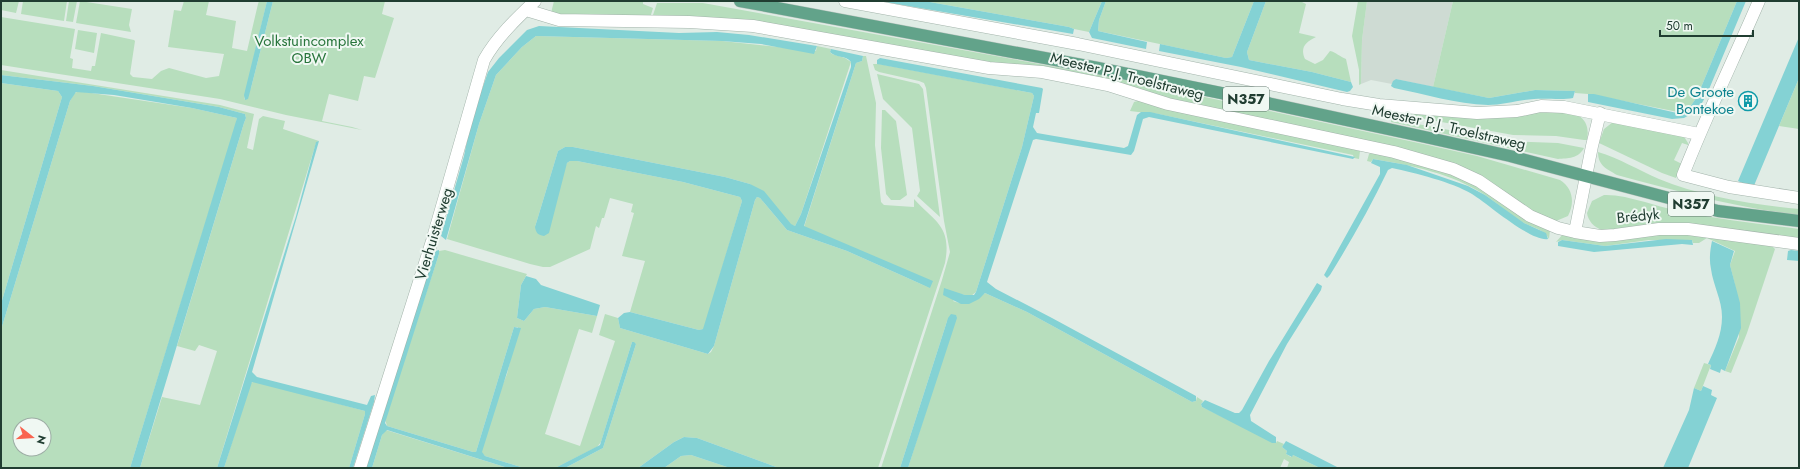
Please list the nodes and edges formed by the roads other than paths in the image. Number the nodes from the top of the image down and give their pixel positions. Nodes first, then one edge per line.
1 (535, 1) edge
2 (740, 1) edge
3 (845, 1) edge
4 (1759, 1) edge
5 (526, 6) edge
6 (1600, 114) junction
7 (1699, 134) junction
8 (1586, 177) junction
9 (1799, 198) edge
10 (1799, 221) edge
11 (1575, 232) junction
12 (1799, 244) edge
13 (360, 468) edge

1 - 5 street, Vierhuisterweg
2 - 8 main road, Meester P.J. Troelstraweg / N357
3 - 6 street, Meester P.J. Troelstraweg
4 - 7 street
5 - 11 street, Meester P.J. Troelstraweg
5 - 13 street, Vierhuisterweg
6 - 7 street, Meester P.J. Troelstraweg
6 - 8 street
7 - 9 street
8 - 10 main road, Brédyk / N357
8 - 11 street
11 - 12 street, Brédyk

